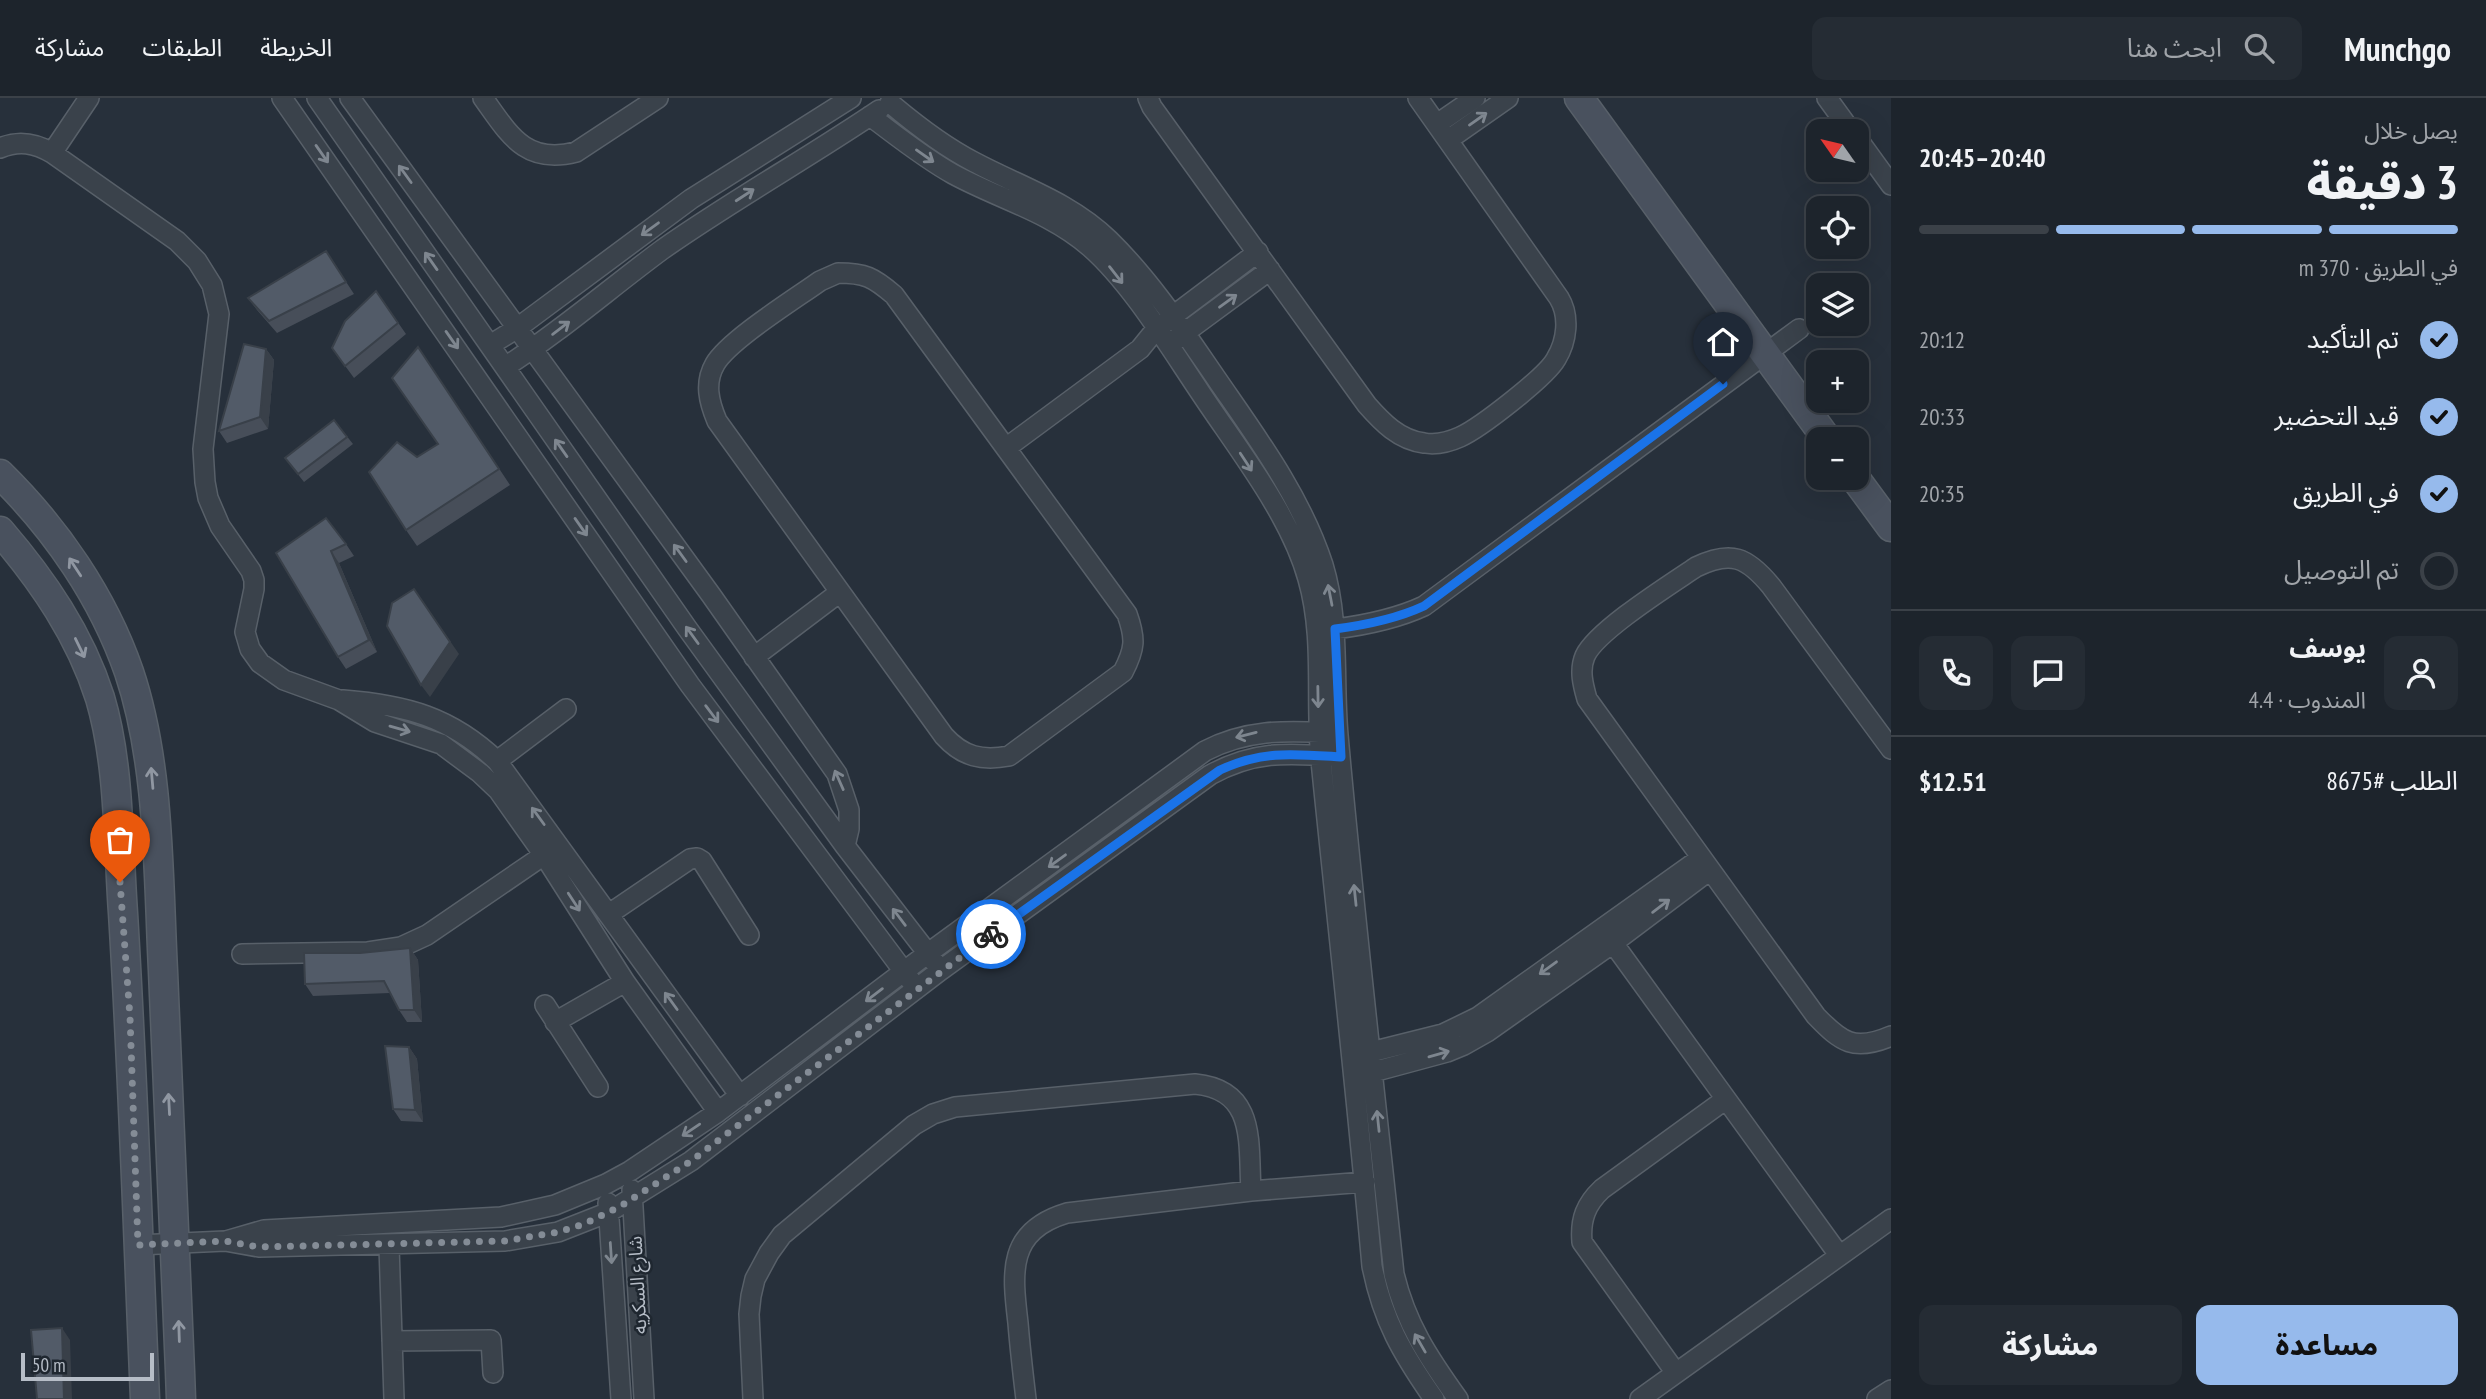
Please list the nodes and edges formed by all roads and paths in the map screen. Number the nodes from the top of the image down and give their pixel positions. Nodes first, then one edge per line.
1 (89, 98) edge
2 (282, 98) edge
3 (317, 98) edge
4 (350, 98) edge
5 (483, 98) edge
6 (658, 98) edge
7 (851, 98) edge
8 (1148, 98) edge
9 (1418, 98) edge
10 (1475, 98) edge
11 (1508, 98) edge
12 (1579, 98) edge
13 (1827, 98) edge
14 (893, 100) edge
15 (870, 116) junction
16 (1843, 119) edge
17 (805, 128) junction
18 (1442, 132) junction
19 (0, 148) edge
20 (817, 148) junction
21 (52, 153) junction
22 (1869, 155) edge
23 (1891, 186) edge
24 (1258, 252) junction
25 (1270, 270) junction
26 (1173, 316) junction
27 (516, 329) junction
28 (1799, 329) dead end
29 (1185, 333) junction
30 (1162, 337) junction
31 (490, 345) junction
32 (532, 350) junction
33 (1765, 353) junction
34 (505, 368) junction
35 (1818, 427) edge
36 (1006, 448) junction
37 (0, 474) edge
38 (1864, 490) edge
39 (1891, 527) edge
40 (0, 531) edge
41 (840, 592) junction
42 (1335, 629) junction
43 (754, 657) junction
44 (339, 700) junction
45 (566, 709) dead end
46 (1328, 733) junction
47 (1889, 741) edge
48 (1320, 755) junction
49 (1197, 757) junction
50 (1341, 757) junction
51 (497, 761) junction
52 (1210, 775) junction
53 (845, 846) junction
54 (544, 855) junction
55 (1705, 864) junction
56 (609, 914) junction
57 (750, 935) dead end
58 (1613, 943) junction
59 (242, 954) dead end
60 (927, 954) junction
61 (941, 970) junction
62 (903, 972) junction
63 (625, 982) junction
64 (917, 989) junction
65 (1518, 1000) junction
66 (1891, 1036) edge
67 (1372, 1062) junction
68 (598, 1087) dead end
69 (740, 1096) junction
70 (1726, 1099) junction
71 (718, 1112) junction
72 (630, 1171) junction
73 (1365, 1182) junction
74 (606, 1184) junction
75 (1251, 1191) junction
76 (632, 1199) junction
77 (609, 1212) junction
78 (1891, 1219) edge
79 (225, 1241) junction
80 (175, 1243) junction
81 (138, 1245) junction
82 (388, 1246) junction
83 (1839, 1255) junction
84 (391, 1340) junction
85 (493, 1373) dead end
86 (1675, 1373) junction
87 (1891, 1390) edge
88 (145, 1399) edge
89 (181, 1399) edge
90 (394, 1399) edge
91 (621, 1399) edge
92 (643, 1399) edge
93 (753, 1399) edge
94 (1026, 1399) edge
95 (1434, 1399) edge
96 (1458, 1399) edge
97 (1640, 1399) edge
98 (1877, 1399) edge

1 - 21 street
2 -> 62 street
31 -> 3 street
27 -> 4 street
5 - 6 street
7 - 17 street
8 - 24 street
9 - 18 street
10 - 18 street
18 -> 11 street
12 - 33 street
13 - 16 street
14 - 15 street
14 - 26 street
15 - 20 street
15 -> 30 street
17 - 20 street
17 -> 27 street
18 - 25 street
19 - 21 street
32 -> 20 street
21 - 44 street
22 - 23 street
24 - 25 street
24 - 26 street
29 -> 25 street
26 - 29 street
26 - 30 street
27 - 31 street
27 - 32 street
28 - 33 street
29 - 30 street
42 -> 29 street
30 - 36 street
30 -> 46 street
31 - 34 street
32 - 34 street
43 -> 32 street
33 - 35 street
33 - 42 street
53 -> 34 street
36 - 41 street
36 - 41 street
80 -> 37 street
38 - 39 street
40 -> 81 street
41 - 43 street
42 - 46 street
53 -> 43 street
44 - 51 street
44 -> 54 street
45 - 51 street
46 - 48 street
46 -> 49 street
46 - 50 street
47 - 55 street
48 - 50 street
48 - 52 street
48 - 73 street
49 - 52 street
49 -> 60 street
67 -> 50 street
56 -> 51 street
52 - 61 street
60 -> 53 street
54 - 59 street
54 -> 63 street
58 -> 55 street
55 -> 65 street
55 - 66 street
56 - 57 street
69 -> 56 street
58 - 65 street
58 - 70 street
60 - 61 street
60 - 62 street
61 - 64 street
62 - 64 street
62 -> 69 street
63 - 68 street
63 - 71 street
64 - 76 street
65 - 67 street
96 -> 67 street
69 - 71 street
70 - 83 street
70 - 86 street
71 -> 72 street
72 - 74 street
72 - 76 street, شارع السكريه
73 - 75 street
73 - 95 street
74 - 77 street, شارع السكريه
74 - 79 street
75 - 93 street
75 - 94 street
76 - 77 street
76 - 92 street, شارع السكريه
77 - 82 street
77 -> 91 street, شارع السكريه
78 - 83 street
79 - 80 street
79 - 82 street
80 - 81 street
89 -> 80 street
81 - 88 street
82 - 84 street
83 - 86 street
84 - 85 street
84 - 90 street
86 - 97 street
87 - 98 street

